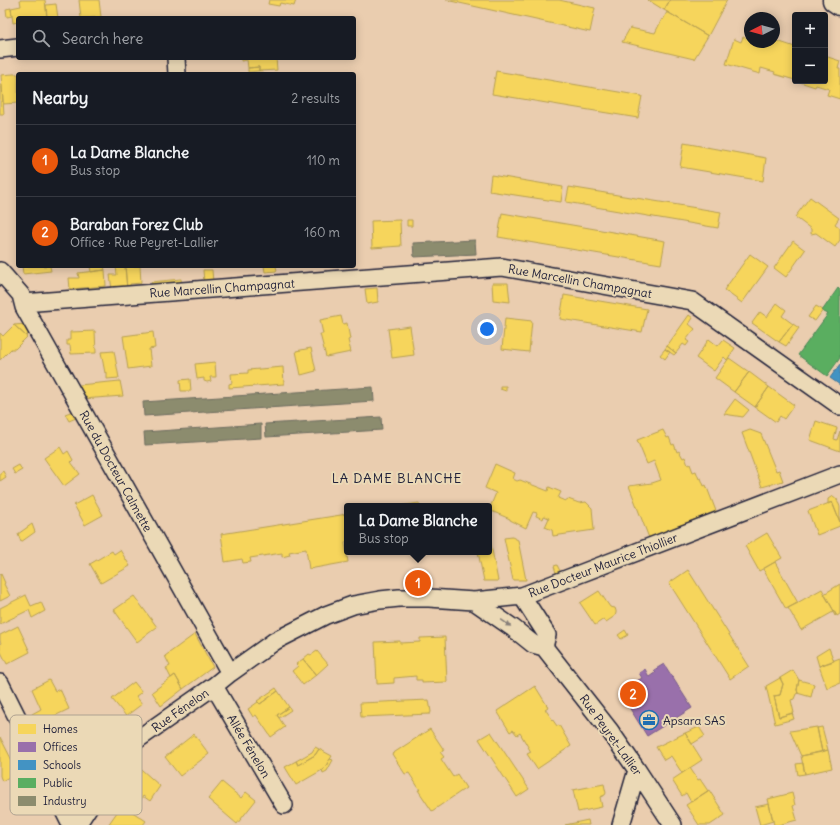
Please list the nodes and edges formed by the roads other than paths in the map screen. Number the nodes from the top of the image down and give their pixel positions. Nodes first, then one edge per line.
1 (834, 0) edge
2 (840, 4) edge
3 (16, 48) edge
4 (0, 49) edge
5 (176, 60) edge
6 (177, 72) edge
7 (0, 271) edge
8 (23, 303) junction
9 (840, 406) edge
10 (840, 474) edge
11 (522, 596) junction
12 (474, 601) junction
13 (544, 647) junction
14 (230, 673) junction
15 (0, 683) edge
16 (214, 686) junction
17 (16, 715) edge
18 (142, 736) edge
19 (636, 770) junction
20 (284, 805) dead end
21 (67, 815) edge
22 (83, 815) edge
23 (72, 825) edge
24 (77, 825) edge
25 (621, 825) edge
26 (673, 825) edge

1 - 2 street
3 - 4 street
5 - 6 street
7 - 8 street, Rue du Docteur Calmette
8 - 9 street, Rue Marcellin Champagnat
8 - 14 street, Rue du Docteur Calmette
10 - 11 street, Rue Docteur Maurice Thiollier
11 - 12 street, Rue Docteur Maurice Thiollier
11 - 13 street
12 -> 13 street, Rue Peyret-Lallier
12 - 14 street, Rue Docteur Maurice Thiollier
13 - 19 street, Rue Peyret-Lallier
14 - 16 street, Rue Fénelon
15 - 17 street
16 - 18 street, Rue Fénelon
16 - 20 street, Allée Fénelon
19 - 25 street
19 - 26 street, Rue Peyret-Lallier
21 - 23 street
22 - 24 street, Rue Fénelon

